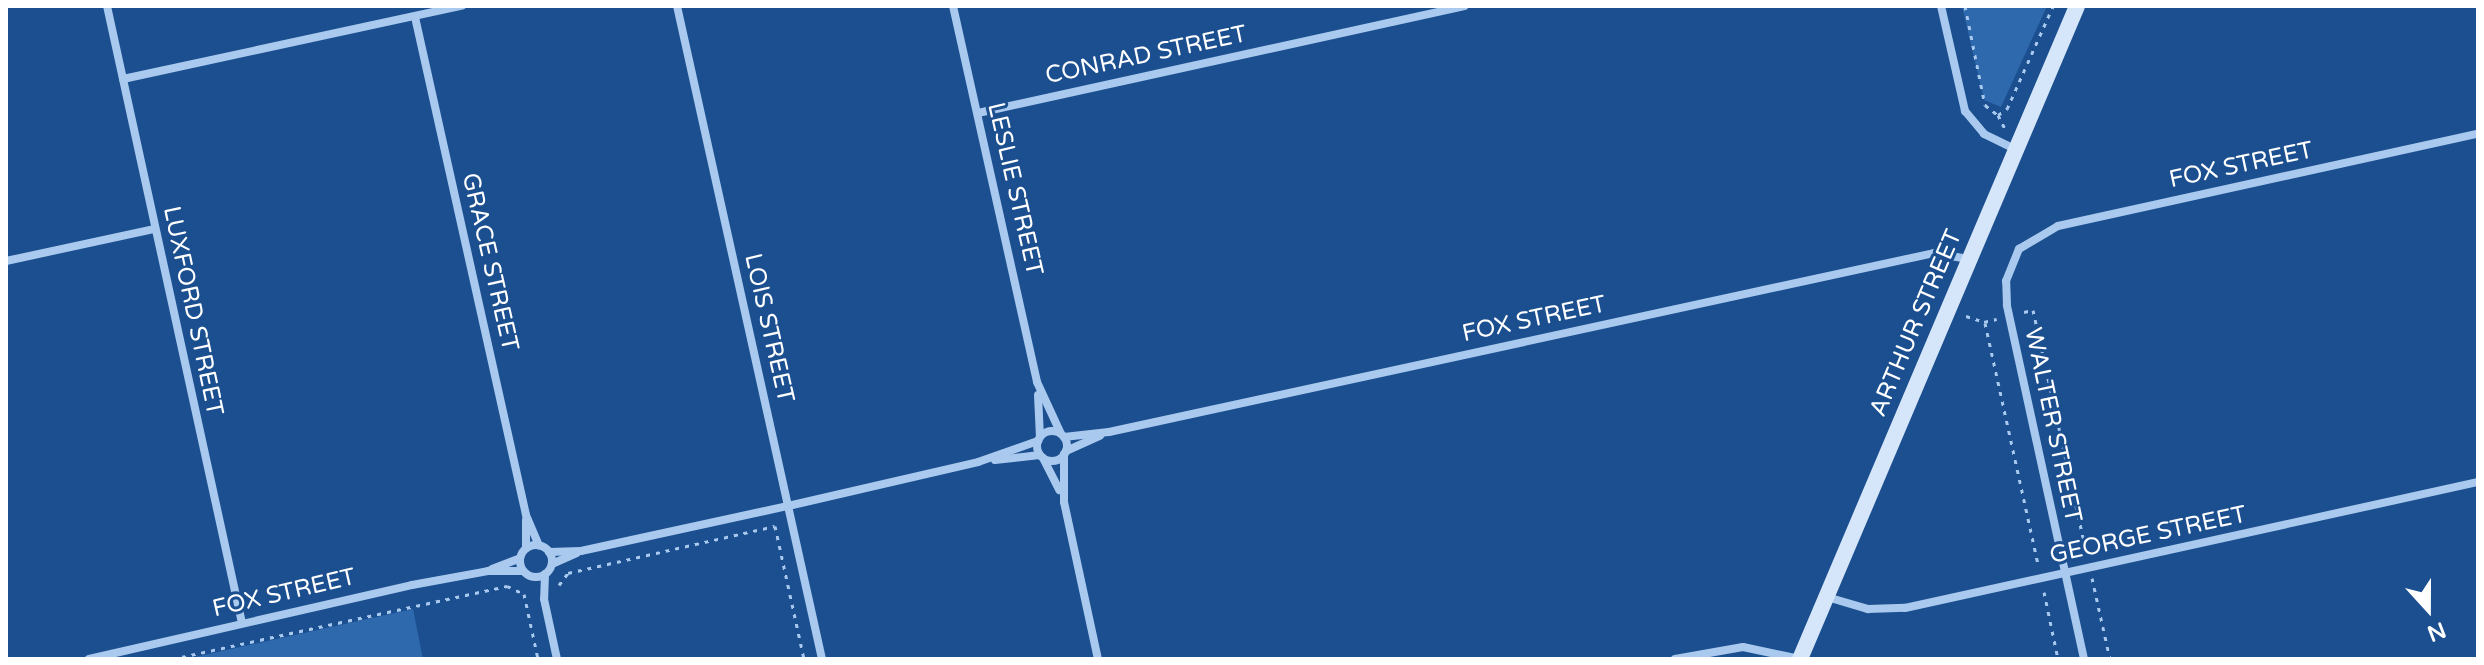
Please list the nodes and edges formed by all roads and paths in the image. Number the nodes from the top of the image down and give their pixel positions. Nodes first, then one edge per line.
1 (107, 6) edge
2 (462, 6) edge
3 (677, 6) edge
4 (953, 6) edge
5 (1464, 6) edge
6 (1941, 6) edge
7 (1965, 6) edge
8 (2053, 6) edge
9 (2077, 6) edge
10 (415, 17) junction
11 (123, 79) junction
12 (978, 113) junction
13 (2478, 134) edge
14 (2015, 149) junction
15 (154, 229) junction
16 (2019, 249) joint
17 (1969, 259) junction
18 (6, 261) edge
19 (1947, 309) junction
20 (2008, 315) junction
21 (1984, 322) junction
22 (1037, 382) junction
23 (1109, 432) junction
24 (1063, 436) junction
25 (1039, 439) junction
26 (1065, 452) junction
27 (1042, 456) junction
28 (978, 462) junction
29 (2478, 482) edge
30 (1064, 502) junction
31 (788, 506) junction
32 (526, 515) junction
33 (539, 545) junction
34 (526, 548) junction
35 (581, 551) junction
36 (549, 552) junction
37 (520, 558) junction
38 (552, 564) junction
39 (2090, 568) junction
40 (488, 571) junction
41 (526, 573) junction
42 (2065, 573) junction
43 (545, 574) junction
44 (2041, 579) junction
45 (541, 588) junction
46 (524, 594) junction
47 (1826, 597) junction
48 (242, 623) junction
49 (89, 659) edge
50 (172, 659) edge
51 (538, 659) edge
52 (557, 659) edge
53 (804, 659) edge
54 (822, 659) edge
55 (1098, 659) edge
56 (1675, 659) edge
57 (1800, 659) edge
58 (2058, 659) edge
59 (2084, 659) edge
60 (2110, 659) edge

1 - 11 street, LUXFORD STREET
2 - 10 street
3 - 31 street, LOIS STREET
4 - 12 street, LESLIE STREET
5 - 12 street, CONRAD STREET
6 - 14 street
7 - 8 path
9 - 14 street, ARTHUR STREET
10 - 11 street
10 - 32 street, GRACE STREET
11 - 15 street, LUXFORD STREET
12 - 22 street, LESLIE STREET
13 - 16 street, FOX STREET
14 - 17 street, ARTHUR STREET
15 - 18 street
15 - 48 street, LUXFORD STREET
16 - 20 street, WALTER STREET
17 - 19 street, ARTHUR STREET
17 - 23 street, FOX STREET
19 - 21 path
19 - 47 street, ARTHUR STREET
20 - 21 path
20 - 39 path
20 - 42 street, WALTER STREET
21 - 44 path
22 - 24 street, LESLIE STREET
22 - 25 street, LESLIE STREET
23 - 24 street, FOX STREET
23 - 26 street, FOX STREET
24 - 25 street
24 - 26 street
25 - 27 street
25 - 28 street
26 - 27 street
26 - 30 street
27 - 28 street
27 - 30 street
28 - 31 street
29 - 39 street, GEORGE STREET
30 - 55 street
31 - 35 street
31 - 54 street, LOIS STREET
32 - 33 street, GRACE STREET
32 - 34 street, GRACE STREET
33 - 34 street
33 - 36 street
34 - 37 street
35 - 36 street
35 - 38 street
36 - 38 street
37 - 40 street, FOX STREET
37 - 41 street
38 - 43 street
39 - 42 street, GEORGE STREET
39 - 60 path
40 - 41 street, FOX STREET
40 - 48 street, FOX STREET
41 - 43 street
41 - 45 street
42 - 44 street, GEORGE STREET
42 - 59 street, WALTER STREET
43 - 45 street
44 - 47 street, GEORGE STREET
44 - 58 path
45 - 46 path
45 - 52 street
45 - 53 path
46 - 50 path
46 - 51 path
47 - 57 street, ARTHUR STREET
48 - 49 street, FOX STREET
56 - 57 street

